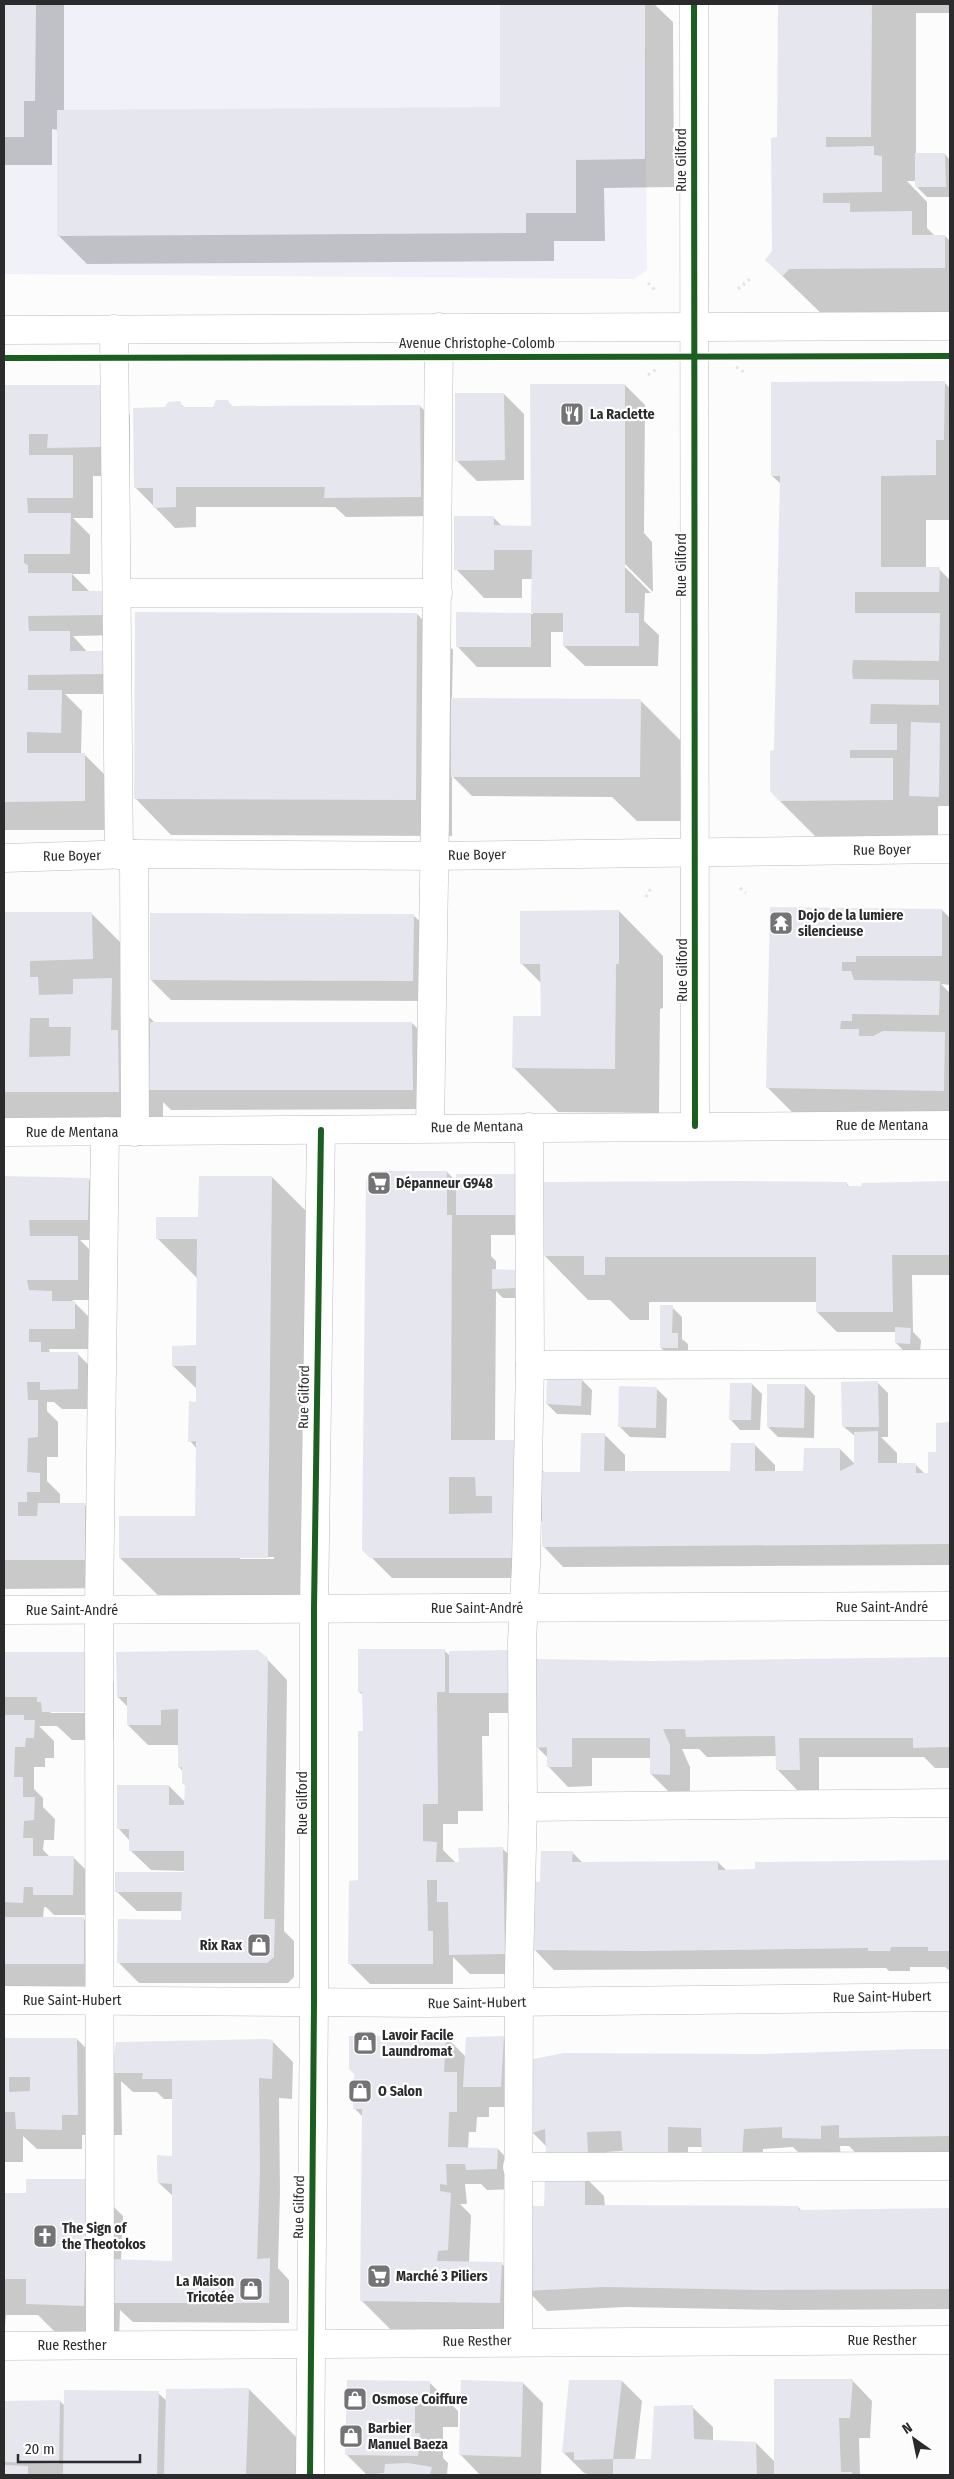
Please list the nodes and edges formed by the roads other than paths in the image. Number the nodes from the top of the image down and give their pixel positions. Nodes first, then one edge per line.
1 (694, 4) edge
2 (950, 326) edge
3 (439, 327) junction
4 (692, 327) junction
5 (114, 329) junction
6 (4, 330) edge
7 (117, 593) junction
8 (438, 593) junction
9 (950, 849) edge
10 (694, 852) junction
11 (126, 855) junction
12 (435, 856) junction
13 (4, 858) edge
14 (950, 1125) edge
15 (695, 1126) junction
16 (529, 1127) junction
17 (430, 1128) junction
18 (321, 1130) junction
19 (4, 1132) edge
20 (105, 1132) junction
21 (135, 1132) junction
22 (950, 1364) edge
23 (530, 1365) junction
24 (950, 1606) edge
25 (524, 1608) junction
26 (314, 1609) junction
27 (4, 1610) edge
28 (99, 1610) junction
29 (950, 1803) edge
30 (523, 1807) junction
31 (950, 1997) edge
32 (4, 2000) edge
33 (99, 2000) junction
34 (518, 2002) junction
35 (314, 2003) junction
36 (950, 2166) edge
37 (517, 2167) junction
38 (950, 2340) edge
39 (518, 2341) junction
40 (310, 2344) junction
41 (100, 2345) junction
42 (4, 2346) edge
43 (310, 2475) edge

1 - 4 street, Rue Gilford
2 - 4 street, Avenue Christophe-Colomb
3 - 4 street, Avenue Christophe-Colomb
3 - 5 street, Avenue Christophe-Colomb
3 - 8 street
4 - 10 street, Rue Gilford
5 - 6 street, Avenue Christophe-Colomb
5 - 7 street
7 - 8 street
7 - 11 street
8 - 12 street
9 - 10 street, Rue Boyer
10 - 12 street, Rue Boyer
10 - 15 street, Rue Gilford
11 - 12 street, Rue Boyer
11 - 13 street, Rue Boyer
11 - 21 street
12 - 17 street
14 - 15 street, Rue de Mentana
15 - 16 street, Rue de Mentana
16 - 17 street, Rue de Mentana
16 - 23 street
17 - 18 street, Rue de Mentana
18 - 21 street, Rue de Mentana
18 - 26 street, Rue Gilford
19 - 20 street, Rue de Mentana
20 - 21 street, Rue de Mentana
20 - 28 street
22 - 23 street
23 - 25 street
24 - 25 street, Rue Saint-André
25 - 26 street, Rue Saint-André
25 - 30 street
26 - 28 street, Rue Saint-André
26 - 35 street, Rue Gilford
27 - 28 street, Rue Saint-André
28 - 33 street
29 - 30 street
30 - 34 street
31 - 34 street, Rue Saint-Hubert
32 - 33 street, Rue Saint-Hubert
33 - 35 street, Rue Saint-Hubert
33 - 41 street
34 - 35 street, Rue Saint-Hubert
34 - 37 street
35 - 40 street, Rue Gilford
36 - 37 street
37 - 39 street
38 - 39 street, Rue Resther
39 - 40 street, Rue Resther
40 - 41 street, Rue Resther
40 - 43 street, Rue Gilford
41 - 42 street, Rue Resther

